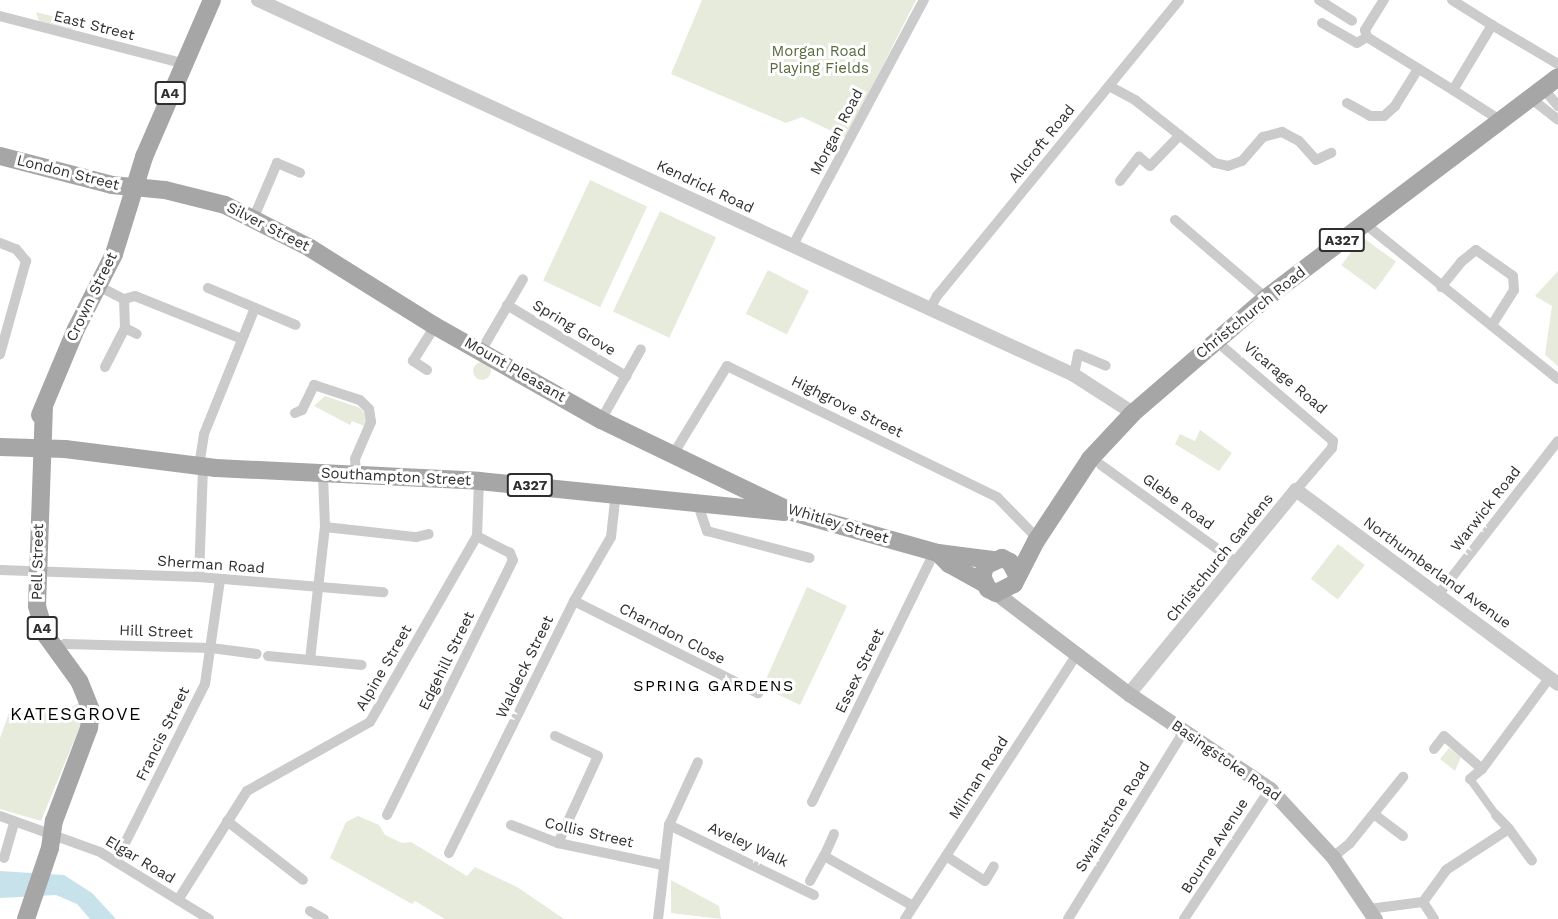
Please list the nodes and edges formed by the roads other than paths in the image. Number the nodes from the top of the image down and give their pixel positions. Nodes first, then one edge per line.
1 (224, 0) edge
2 (258, 0) edge
3 (924, 0) edge
4 (1179, 0) edge
5 (1319, 0) edge
6 (1383, 0) edge
7 (1452, 0) edge
8 (207, 4) edge
9 (0, 16) edge
10 (1352, 21) dead end
11 (1322, 23) dead end
12 (1492, 25) junction
13 (1367, 37) junction
14 (182, 63) junction
15 (1558, 64) edge
16 (1418, 69) junction
17 (1558, 76) edge
18 (1109, 86) junction
19 (1453, 90) junction
20 (1536, 92) junction
21 (1347, 103) dead end
22 (1558, 106) edge
23 (1500, 120) junction
24 (1558, 120) edge
25 (1180, 135) junction
26 (1331, 153) dead end
27 (0, 156) edge
28 (144, 157) junction
29 (300, 173) dead end
30 (1120, 181) dead end
31 (115, 186) junction
32 (137, 186) junction
33 (165, 190) junction
34 (254, 217) junction
35 (1175, 220) dead end
36 (1364, 223) junction
37 (0, 243) edge
38 (793, 246) junction
39 (357, 276) joint
40 (523, 279) dead end
41 (98, 286) junction
42 (1441, 287) junction
43 (208, 288) dead end
44 (130, 298) junction
45 (1266, 298) junction
46 (507, 305) junction
47 (255, 308) junction
48 (930, 309) junction
49 (1492, 325) junction
50 (296, 326) dead end
51 (435, 326) junction
52 (125, 328) junction
53 (137, 334) dead end
54 (242, 339) junction
55 (1216, 341) junction
56 (1, 348) edge
57 (642, 349) dead end
58 (481, 351) junction
59 (1106, 366) dead end
60 (105, 367) dead end
61 (427, 370) dead end
62 (1074, 375) junction
63 (626, 376) junction
64 (1558, 379) edge
65 (44, 406) junction
66 (1132, 412) junction
67 (295, 413) dead end
68 (601, 420) junction
69 (1333, 441) joint
70 (1558, 441) edge
71 (0, 447) edge
72 (22, 447) junction
73 (42, 448) junction
74 (676, 458) junction
75 (1101, 465) dead end
76 (201, 466) junction
77 (356, 472) junction
78 (323, 474) junction
79 (479, 480) junction
80 (39, 485) junction
81 (1296, 490) junction
82 (616, 492) junction
83 (697, 501) junction
84 (722, 504) junction
85 (792, 512) junction
86 (704, 518) junction
87 (325, 527) junction
88 (429, 534) dead end
89 (477, 536) junction
90 (1037, 540) junction
91 (936, 553) junction
92 (810, 558) dead end
93 (998, 559) junction
94 (1237, 563) junction
95 (0, 570) edge
96 (37, 570) junction
97 (199, 577) junction
98 (220, 580) junction
99 (1015, 580) junction
100 (319, 587) junction
101 (989, 588) junction
102 (383, 592) dead end
103 (1438, 595) junction
104 (574, 601) junction
105 (1028, 616) junction
106 (211, 648) junction
107 (55, 650) junction
108 (1077, 653) junction
109 (310, 660) junction
110 (362, 665) dead end
111 (1554, 681) edge
112 (758, 693) dead end
113 (1129, 694) junction
114 (1184, 731) junction
115 (555, 736) dead end
116 (1434, 749) dead end
117 (698, 762) dead end
118 (1482, 769) junction
119 (1403, 777) dead end
120 (1470, 779) joint
121 (1270, 789) junction
122 (812, 802) dead end
123 (1375, 814) junction
124 (1496, 814) joint
125 (387, 815) dead end
126 (0, 816) edge
127 (227, 821) junction
128 (14, 822) junction
129 (511, 825) dead end
130 (669, 825) junction
131 (1509, 829) junction
132 (51, 834) junction
133 (834, 834) dead end
134 (1403, 836) dead end
135 (558, 843) junction
136 (449, 853) dead end
137 (824, 856) junction
138 (946, 856) junction
139 (1333, 857) junction
140 (4, 858) dead end
141 (116, 861) junction
142 (1532, 861) dead end
143 (663, 865) junction
144 (994, 866) dead end
145 (303, 880) dead end
146 (810, 881) dead end
147 (814, 895) dead end
148 (178, 900) junction
149 (1423, 902) junction
150 (913, 906) junction
151 (310, 911) dead end
152 (1372, 914) edge
153 (26, 919) edge
154 (209, 919) edge
155 (324, 919) edge
156 (658, 919) edge
157 (905, 919) edge
158 (1068, 919) edge
159 (1184, 919) edge
160 (1434, 919) edge

1 - 8 street
2 - 38 street, Kendrick Road
3 - 38 street, Morgan Road
4 - 18 street, Allcroft Road
5 - 10 street
6 - 13 street
7 - 12 street
8 - 14 main road, A4
9 - 14 street, East Street
11 - 13 street
12 - 15 street
12 - 19 street
13 - 16 street
14 - 28 main road, A4
16 - 19 street
16 - 21 street
17 - 20 main road, Christchurch Road / A327
18 - 25 street
18 - 48 street, Allcroft Road
19 - 23 street
20 - 22 street
20 - 23 main road, Christchurch Road / A327
20 - 24 street
23 - 36 main road, Christchurch Road / A327
25 - 26 street
25 - 30 street
27 - 31 main road, London Street / A327
28 - 31 main road, A4
28 - 32 main road, A4
28 - 33 main road
29 - 34 street
31 - 32 main road, London Street / A327
32 - 33 main road, Silver Street / A327
32 - 41 main road, Crown Street / A4
33 - 34 main road, Silver Street / A327
34 - 39 main road, Silver Street / A327
35 - 45 street
36 - 42 street
36 - 45 main road, Christchurch Road / A327
37 - 56 street
38 - 48 street, Kendrick Road
39 - 51 main road, Mount Pleasant / A327
40 - 46 street
41 - 44 street
41 - 65 main road, Crown Street / A4
42 - 49 street
42 - 49 street
43 - 47 street
44 - 52 street
44 - 54 street
45 - 55 main road, Christchurch Road / A327
46 - 58 street
46 - 63 street, Spring Grove
47 - 50 street
47 - 54 street
48 - 62 street, Kendrick Road
49 - 64 street
51 - 58 main road, Mount Pleasant / A327
51 - 61 street
52 - 53 street
52 - 60 street
54 - 76 street
55 - 66 main road, Christchurch Road / A327
55 - 69 street, Vicarage Road
57 - 63 street
58 - 68 main road, Mount Pleasant / A327
59 - 62 street
62 - 66 street, Kendrick Road
63 - 68 street
65 - 72 main road, Crown Street
65 - 73 main road, Crown Street / A4
66 - 90 main road, Christchurch Road / A327
67 - 77 street
68 - 74 main road, Mount Pleasant / A327
69 - 81 street, Christchurch Gardens
70 - 103 street, Warwick Road
71 - 72 main road, Southampton Street / A327
72 - 73 main road, Southampton Street / A327
72 - 80 main road, Pell Street / A4
73 - 76 main road, Southampton Street / A327
73 - 80 main road, Pell Street / A4
74 - 85 main road, Whitley Street / A327
74 - 90 street, Highgrove Street
75 - 94 street, Glebe Road
76 - 78 main road, Southampton Street / A327
76 - 97 street
77 - 78 main road, Southampton Street / A327
77 - 79 main road, Southampton Street / A327
78 - 87 street
79 - 82 main road, Southampton Street / A327
79 - 89 street, Alpine Street
80 - 96 main road, Pell Street / A4
81 - 94 street, Christchurch Gardens
81 - 103 street, Northumberland Avenue
82 - 83 main road, Southampton Street / A327
82 - 104 street, Waldeck Street
83 - 84 main road, Southampton Street / A327
83 - 86 street
84 - 85 main road, Southampton Street / A327
84 - 86 street
85 - 91 main road, Whitley Street / A327
86 - 92 street
87 - 88 street
87 - 100 street
89 - 125 street, Edgehill Street
89 - 127 street, Alpine Street
90 - 93 main road
90 - 99 main road, Christchurch Road / A327
91 - 93 main road, Whitley Street / A327
91 - 101 main road, Whitley Street / A327
91 - 122 street, Essex Street
93 - 99 main road
93 - 101 main road
94 - 113 street, Christchurch Gardens
95 - 96 street, Sherman Road
96 - 97 street, Sherman Road
96 - 107 main road, Pell Street / A4
97 - 98 street, Sherman Road
98 - 100 street, Sherman Road
98 - 106 street, Francis Street
99 - 101 main road
99 - 105 main road, Whitley Street
100 - 102 street, Sherman Road
100 - 109 street
101 - 105 main road, Whitley Street
103 - 111 street, Northumberland Avenue
104 - 112 street, Charndon Close
104 - 136 street, Waldeck Street
105 - 108 main road, Whitley Street
106 - 107 street, Hill Street
106 - 109 street, Hill Street
106 - 141 street, Francis Street
107 - 132 main road, Pell Street / A4
108 - 113 main road, Basingstoke Road
108 - 138 street, Milman Road
109 - 110 street, Hill Street
111 - 118 street
113 - 114 main road, Basingstoke Road
114 - 121 main road, Basingstoke Road
114 - 158 street, Swainstone Road
115 - 135 street
116 - 118 street
117 - 130 street
118 - 120 street
119 - 123 street
120 - 124 street
121 - 139 main road, Basingstoke Road
121 - 159 street, Bourne Avenue
123 - 134 street
123 - 139 street
124 - 131 street
126 - 128 street, Elgar Road
127 - 145 street
127 - 148 street, Alpine Street
128 - 132 street, Elgar Road
128 - 140 street
129 - 135 street, Collis Street
130 - 143 street
130 - 147 street, Aveley Walk
131 - 142 street
131 - 149 street
132 - 141 street, Elgar Road
132 - 153 main road, A4
133 - 137 street
135 - 143 street, Collis Street
137 - 146 street
137 - 150 street
138 - 144 street
138 - 150 street, Milman Road
139 - 152 main road, Basingstoke Road
141 - 148 street, Elgar Road
143 - 156 street
148 - 154 street, Elgar Road
149 - 152 street
149 - 160 street
150 - 157 street, Milman Road
151 - 155 street

